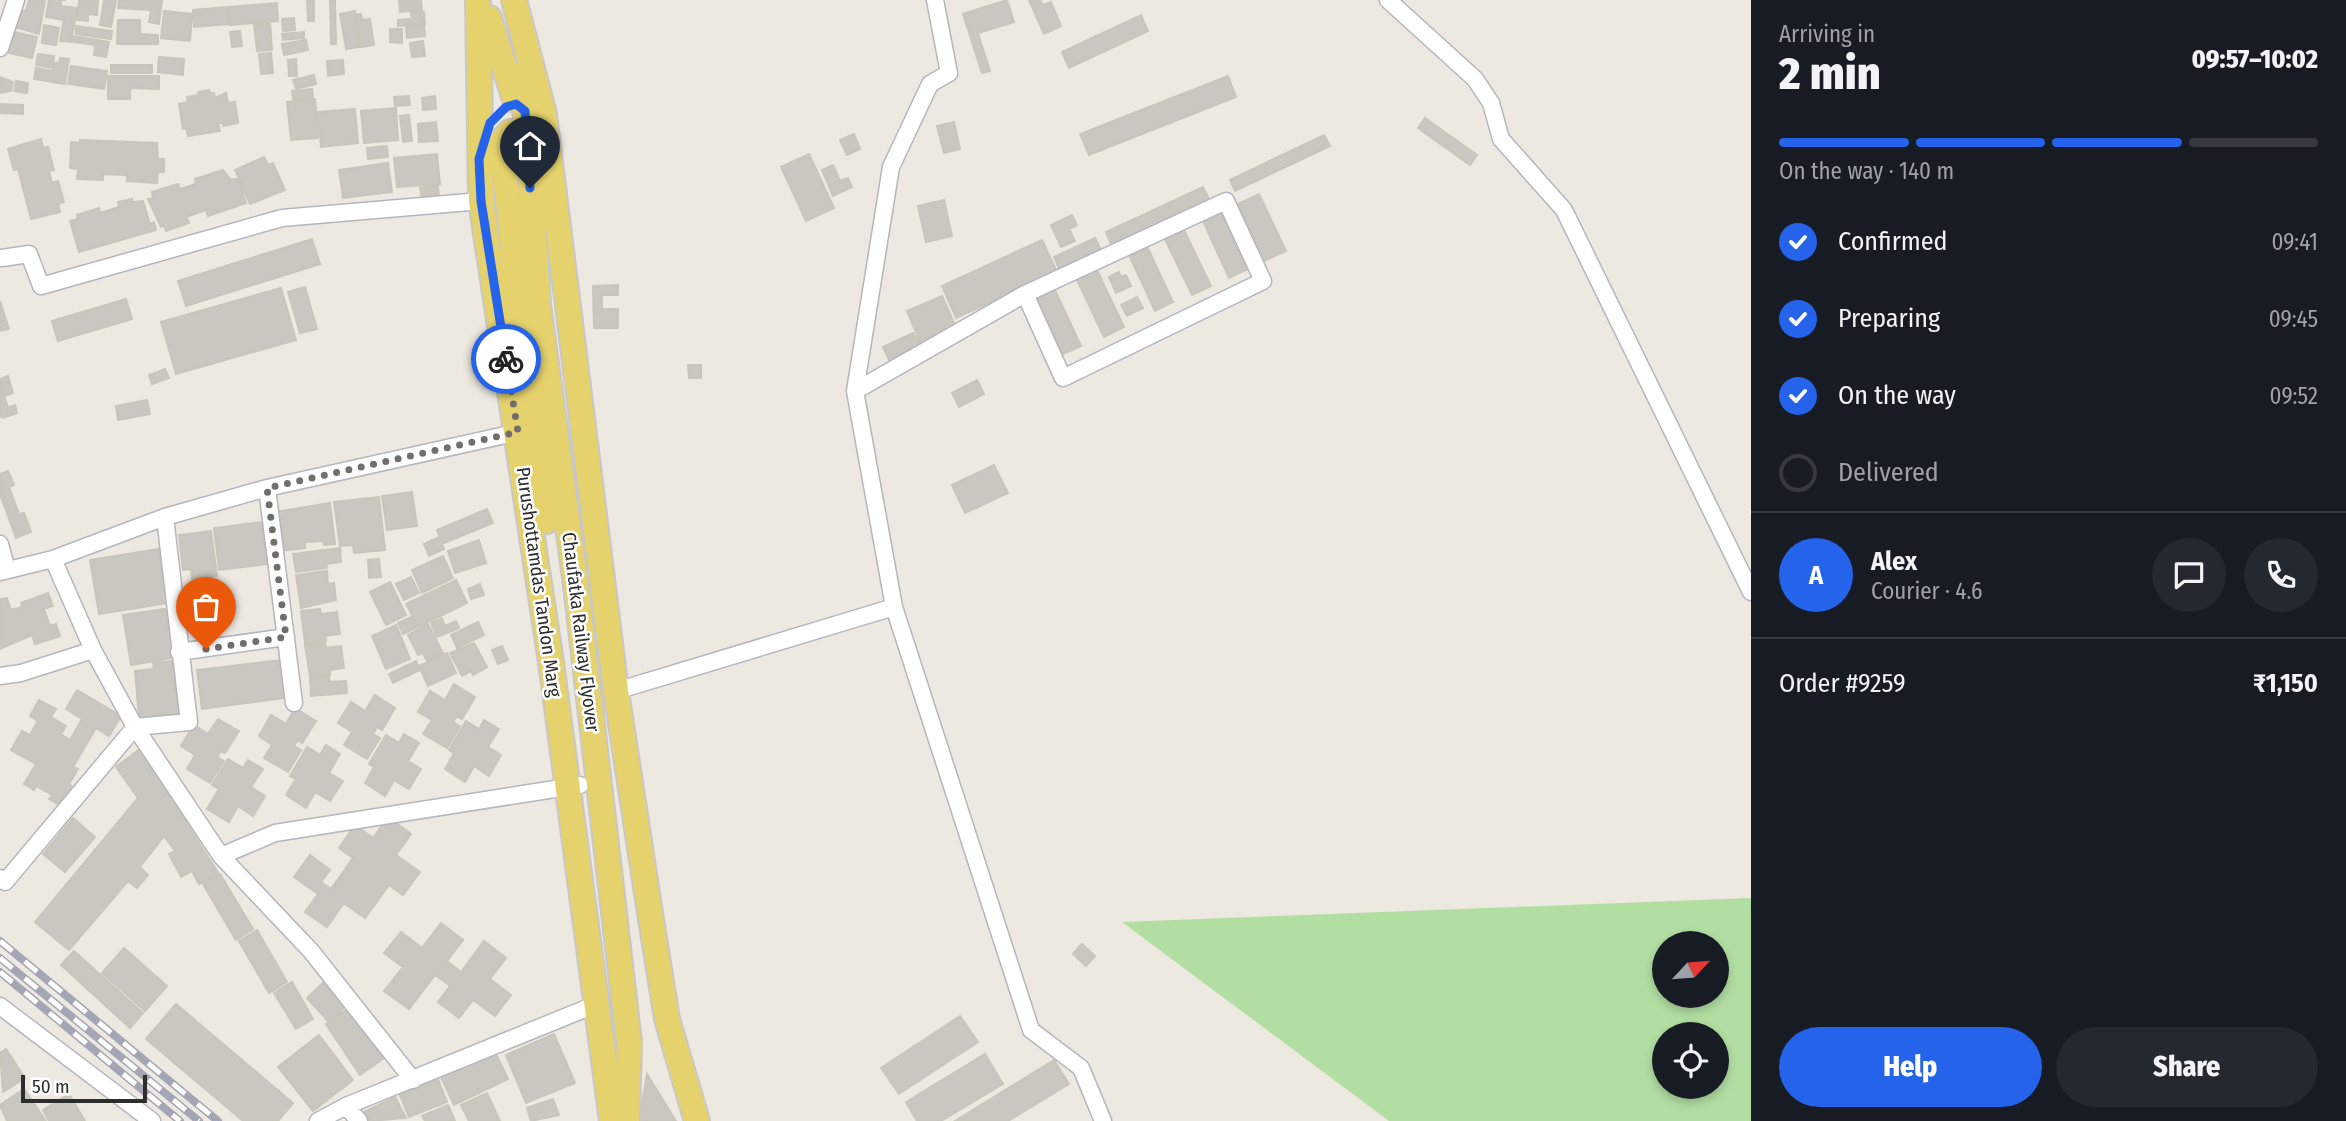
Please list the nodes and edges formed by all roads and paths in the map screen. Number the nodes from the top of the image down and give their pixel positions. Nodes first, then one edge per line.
1 (16, 0) edge
2 (481, 0) edge
3 (513, 0) edge
4 (935, 0) edge
5 (1388, 0) edge
6 (0, 48) edge
7 (520, 107) junction
8 (529, 144) junction
9 (479, 159) junction
10 (481, 201) junction
11 (2, 258) dead end
12 (1025, 294) junction
13 (855, 391) junction
14 (526, 430) junction
15 (267, 488) junction
16 (165, 517) junction
17 (0, 544) edge
18 (53, 559) junction
19 (3, 571) edge
20 (1751, 592) edge
21 (894, 607) junction
22 (286, 637) junction
23 (93, 650) junction
24 (179, 652) junction
25 (0, 676) edge
26 (616, 691) junction
27 (294, 702) dead end
28 (135, 727) junction
29 (574, 785) junction
30 (222, 856) junction
31 (0, 878) edge
32 (597, 1004) junction
33 (0, 1006) edge
34 (413, 1080) junction
35 (346, 1106) junction
36 (142, 1119) edge
37 (318, 1121) edge
38 (359, 1121) edge
39 (612, 1121) edge
40 (626, 1121) edge
41 (697, 1121) edge
42 (1103, 1121) edge

1 - 6 street
2 - 7 main road
2 - 9 main road
3 - 7 main road
3 - 26 main road
4 - 13 street
5 - 20 street
7 - 8 main road, Chaufatka Railway Flyover
7 - 9 main road
8 - 14 main road
8 - 40 main road, Chaufatka Railway Flyover
9 - 10 main road
10 - 11 street
10 - 14 main road
12 - 12 street
12 - 13 street
13 - 21 street
14 - 15 street
14 - 29 main road
15 - 16 street
15 - 22 street
16 - 18 street
16 - 24 street
17 - 19 street
18 - 19 street
18 - 23 street
21 - 26 street
21 - 42 street
22 - 24 street
22 - 27 street
23 - 25 street
23 - 28 street
24 - 28 street
26 - 41 main road
28 - 30 street
28 - 31 street
29 - 30 street
29 - 32 main road
29 - 40 main road
30 - 34 street
32 - 34 street
32 - 39 main road
33 - 36 street
34 - 35 street
35 - 37 street
35 - 38 street

